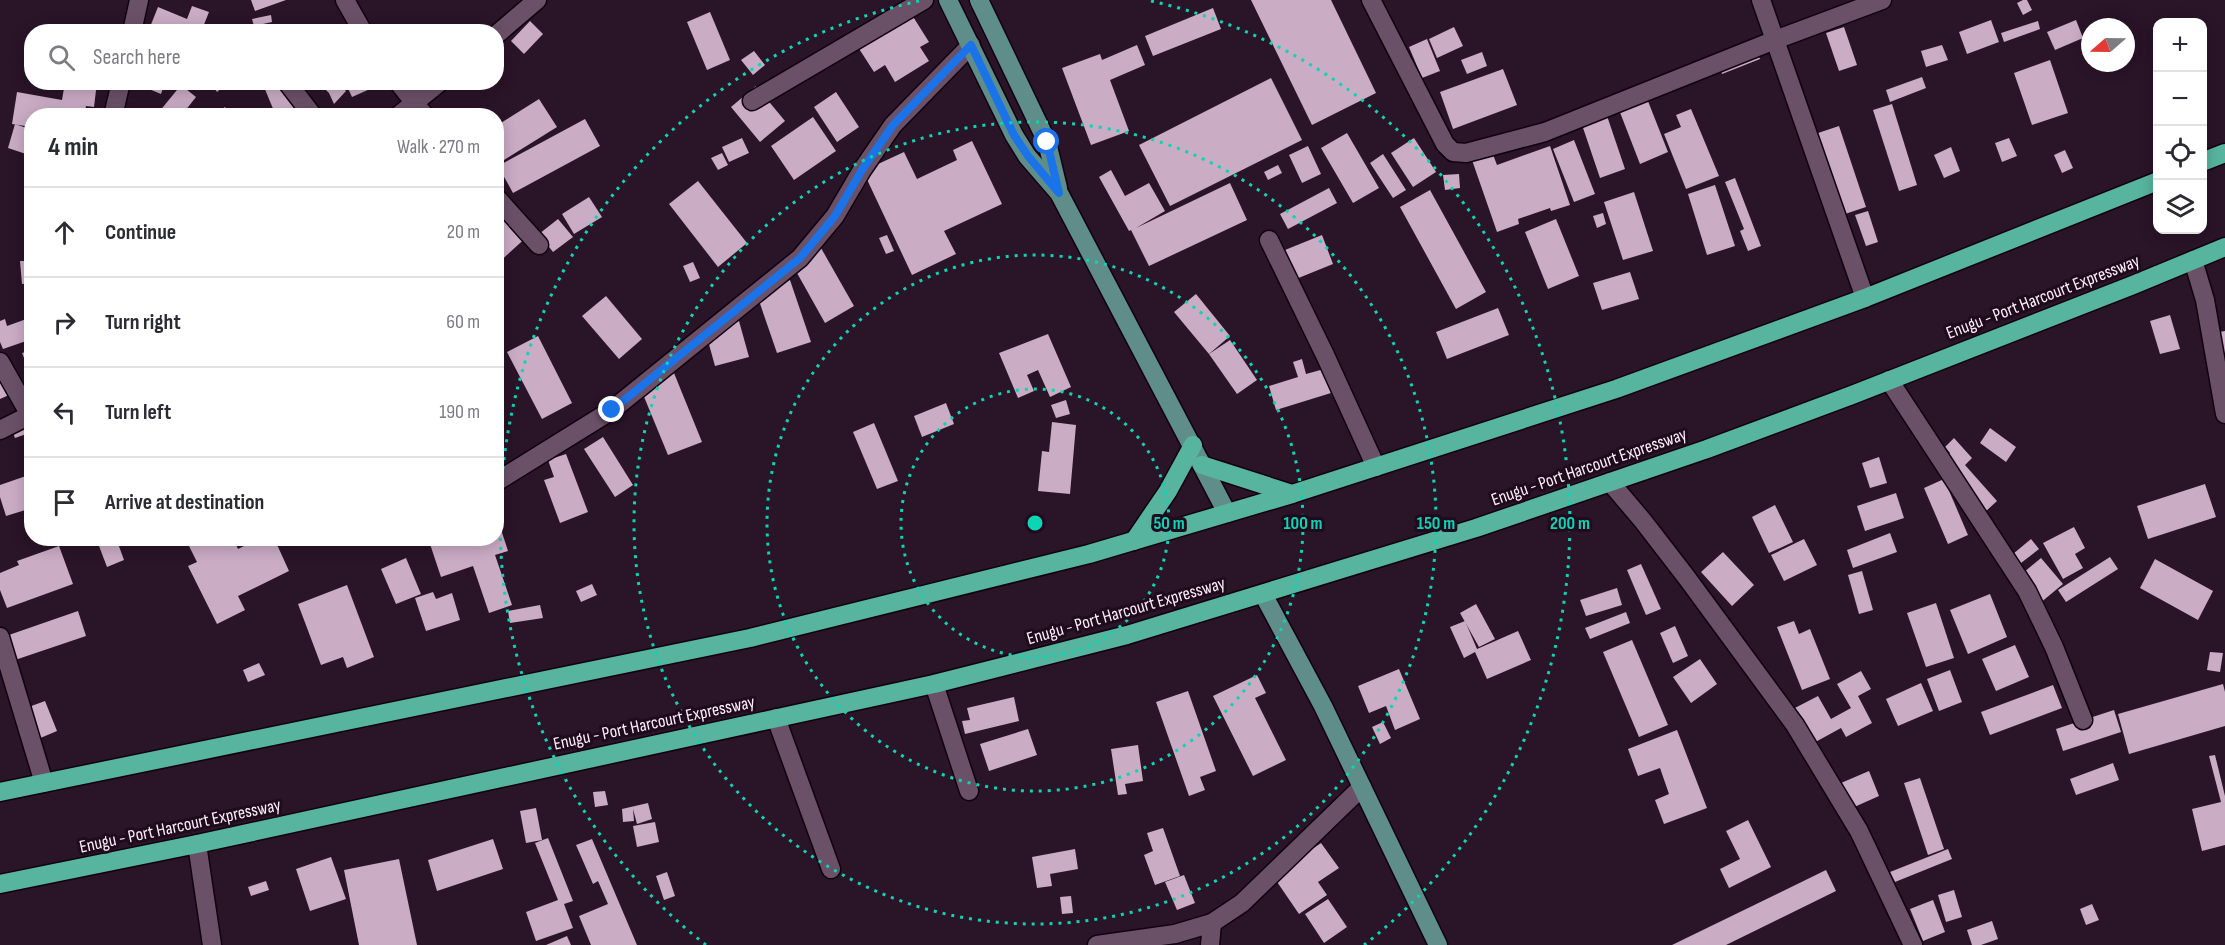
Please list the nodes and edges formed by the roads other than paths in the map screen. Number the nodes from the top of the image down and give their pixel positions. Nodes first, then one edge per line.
1 (139, 0) edge
2 (345, 0) edge
3 (537, 0) edge
4 (924, 0) edge
5 (948, 0) edge
6 (979, 0) edge
7 (1371, 0) edge
8 (1761, 0) edge
9 (1882, 0) edge
10 (134, 24) edge
11 (358, 24) edge
12 (504, 28) edge
13 (1775, 40) junction
14 (971, 45) junction
15 (119, 90) edge
16 (293, 90) edge
17 (404, 90) edge
18 (434, 90) edge
19 (752, 100) dead end
20 (115, 108) edge
21 (307, 108) edge
22 (418, 108) edge
23 (420, 108) edge
24 (2225, 153) edge
25 (2207, 160) edge
26 (2153, 183) edge
27 (1059, 193) junction
28 (504, 206) edge
29 (1269, 240) dead end
30 (539, 245) dead end
31 (2225, 247) edge
32 (2193, 260) junction
33 (1865, 298) junction
34 (0, 362) edge
35 (1889, 380) junction
36 (24, 403) edge
37 (2225, 414) edge
38 (24, 418) edge
39 (0, 430) edge
40 (1192, 445) junction
41 (1202, 465) junction
42 (1376, 467) junction
43 (504, 477) edge
44 (1610, 482) junction
45 (1292, 494) junction
46 (1227, 513) junction
47 (1134, 541) junction
48 (1263, 594) junction
49 (0, 637) edge
50 (934, 684) junction
51 (776, 718) junction
52 (2083, 720) dead end
53 (44, 783) junction
54 (1362, 787) junction
55 (969, 791) dead end
56 (0, 792) edge
57 (197, 844) junction
58 (831, 869) dead end
59 (0, 884) edge
60 (1212, 923) junction
61 (212, 945) edge
62 (1097, 945) edge
63 (1210, 945) edge
64 (1438, 945) edge
65 (1913, 945) edge

1 - 10 street
2 - 11 street
3 - 12 street
4 - 19 street
5 - 14 main road
6 - 27 main road
7 - 13 street
8 - 13 street
9 - 13 street
13 - 33 street
14 - 27 main road
14 - 43 street
15 - 20 street
16 - 21 street
17 - 22 street
18 - 23 street
24 - 25 highway
26 - 33 highway
27 - 40 main road
28 - 30 street
29 - 42 street
31 - 32 highway, Enugu - Port Harcourt Expressway
32 - 35 highway, Enugu - Port Harcourt Expressway
32 - 37 street
33 - 42 highway
34 - 36 street
35 - 44 highway, Enugu - Port Harcourt Expressway
35 - 52 street
38 - 39 street
40 - 41 main road
40 - 47 highway
41 - 45 highway
41 - 46 main road
42 - 45 highway
44 - 48 highway, Enugu - Port Harcourt Expressway
44 - 65 street
45 - 46 highway
46 - 47 highway
47 - 53 highway
48 - 50 highway, Enugu - Port Harcourt Expressway
48 - 54 main road
49 - 53 street
50 - 51 highway, Enugu - Port Harcourt Expressway
50 - 55 street
51 - 57 highway, Enugu - Port Harcourt Expressway
51 - 58 street
53 - 56 highway
54 - 60 street
54 - 64 main road
57 - 59 highway, Enugu - Port Harcourt Expressway
57 - 61 street
60 - 62 street
60 - 63 street

